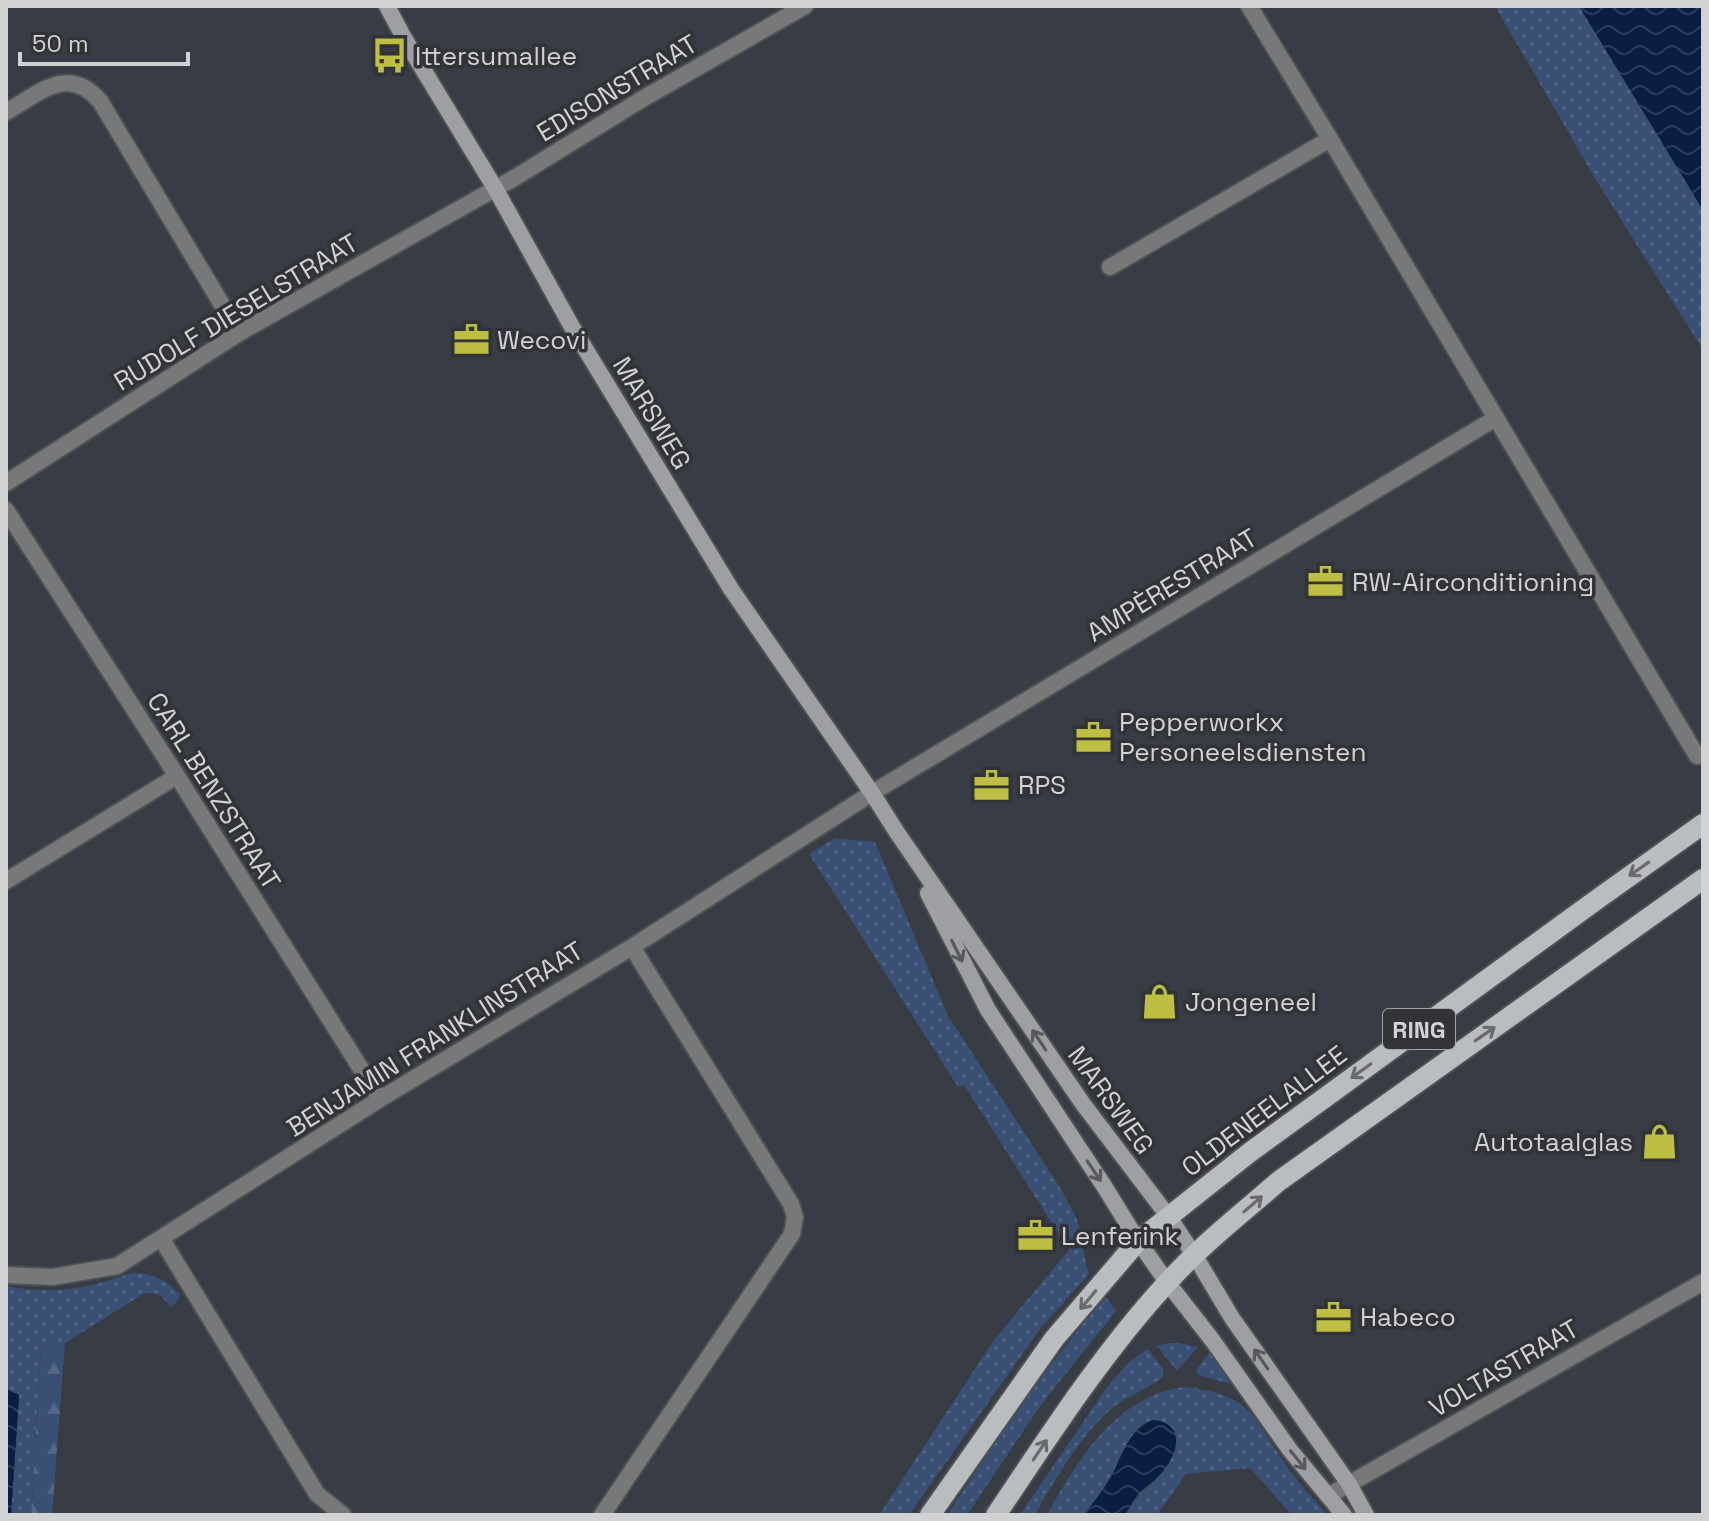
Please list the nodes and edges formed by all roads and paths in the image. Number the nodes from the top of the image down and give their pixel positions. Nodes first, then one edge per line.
1 (387, 6) edge
2 (805, 6) edge
3 (1249, 6) edge
4 (6, 112) edge
5 (1330, 139) junction
6 (495, 188) junction
7 (1110, 267) dead end
8 (239, 333) junction
9 (1496, 418) junction
10 (6, 483) edge
11 (6, 510) edge
12 (1697, 756) dead end
13 (177, 776) junction
14 (872, 793) junction
15 (1703, 824) edge
16 (896, 831) junction
17 (1703, 879) edge
18 (6, 881) edge
19 (632, 947) junction
20 (380, 1099) junction
21 (1168, 1216) junction
22 (161, 1238) junction
23 (1138, 1241) junction
24 (1195, 1256) junction
25 (6, 1275) edge
26 (1167, 1282) junction
27 (1703, 1282) edge
28 (1349, 1484) junction
29 (1328, 1496) junction
30 (343, 1515) edge
31 (602, 1515) edge
32 (930, 1515) edge
33 (996, 1515) edge
34 (1344, 1515) edge
35 (1366, 1515) edge

1 - 6 street, MARSWEG
2 - 6 street, EDISONSTRAAT
3 - 5 street
4 - 8 street
5 - 7 street
5 - 9 street
6 - 8 street, RUDOLF DIESELSTRAAT
6 - 14 street, MARSWEG
8 - 10 street, RUDOLF DIESELSTRAAT
9 - 12 street
9 - 14 street, AMPÈRESTRAAT
11 - 13 street, CARL BENZSTRAAT
13 - 18 street
13 - 20 street, CARL BENZSTRAAT
14 - 16 street, MARSWEG
14 - 19 street, BENJAMIN FRANKLINSTRAAT
15 -> 21 main road, OLDENEELALLEE / RING
21 -> 16 street, MARSWEG
16 -> 23 street, MARSWEG
24 -> 17 main road, RING
19 - 20 street, BENJAMIN FRANKLINSTRAAT
19 - 31 street
20 - 22 street, BENJAMIN FRANKLINSTRAAT
21 - 23 main road, OLDENEELALLEE / RING
21 - 24 street, MARSWEG
22 - 25 street, BENJAMIN FRANKLINSTRAAT
22 - 30 street
23 - 26 street, MARSWEG
23 -> 32 main road, OLDENEELALLEE / RING
24 - 26 main road, RING
28 -> 24 street, MARSWEG
26 -> 29 street, MARSWEG
33 -> 26 main road, RING
27 - 28 street, VOLTASTRAAT
28 - 29 street, VOLTASTRAAT
28 - 35 street, MARSWEG
29 - 34 street, MARSWEG

